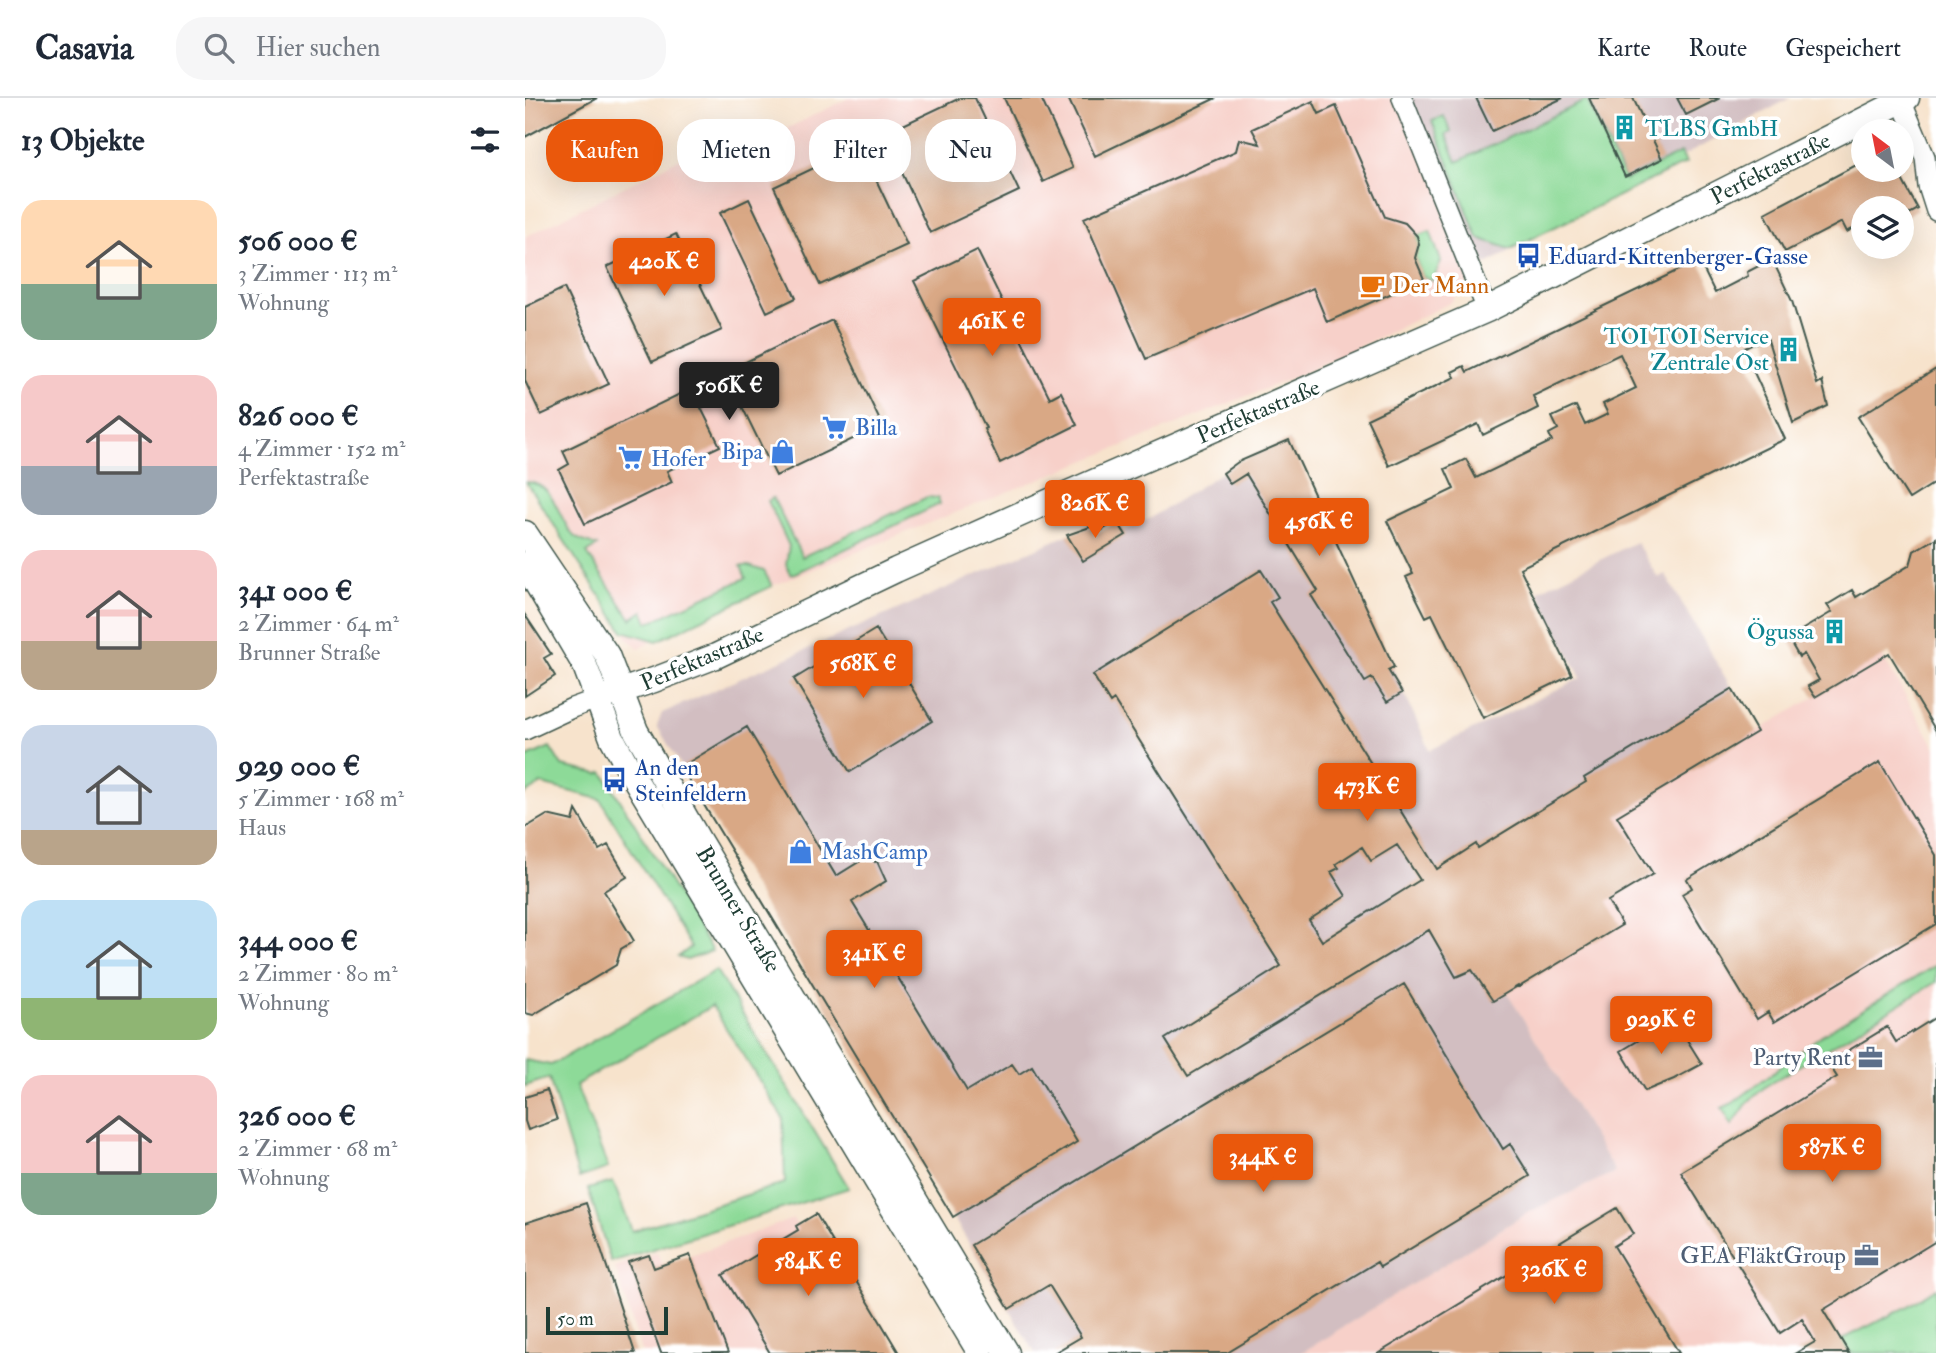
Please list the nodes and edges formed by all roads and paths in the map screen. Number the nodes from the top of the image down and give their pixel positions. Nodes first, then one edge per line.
1 (1402, 98) edge
2 (1903, 99) edge
3 (1936, 211) edge
4 (1487, 310) junction
5 (525, 533) edge
6 (525, 564) edge
7 (609, 695) junction
8 (525, 730) edge
9 (980, 1353) edge
10 (1007, 1353) edge

1 - 4 street
2 - 3 street
2 - 4 main road, Perfektastraße
4 - 7 main road, Perfektastraße
5 - 7 main road, Brunner Straße
6 - 7 main road, Brunner Straße
7 - 8 street
7 - 9 main road, Brunner Straße
7 - 10 main road, Brunner Straße

